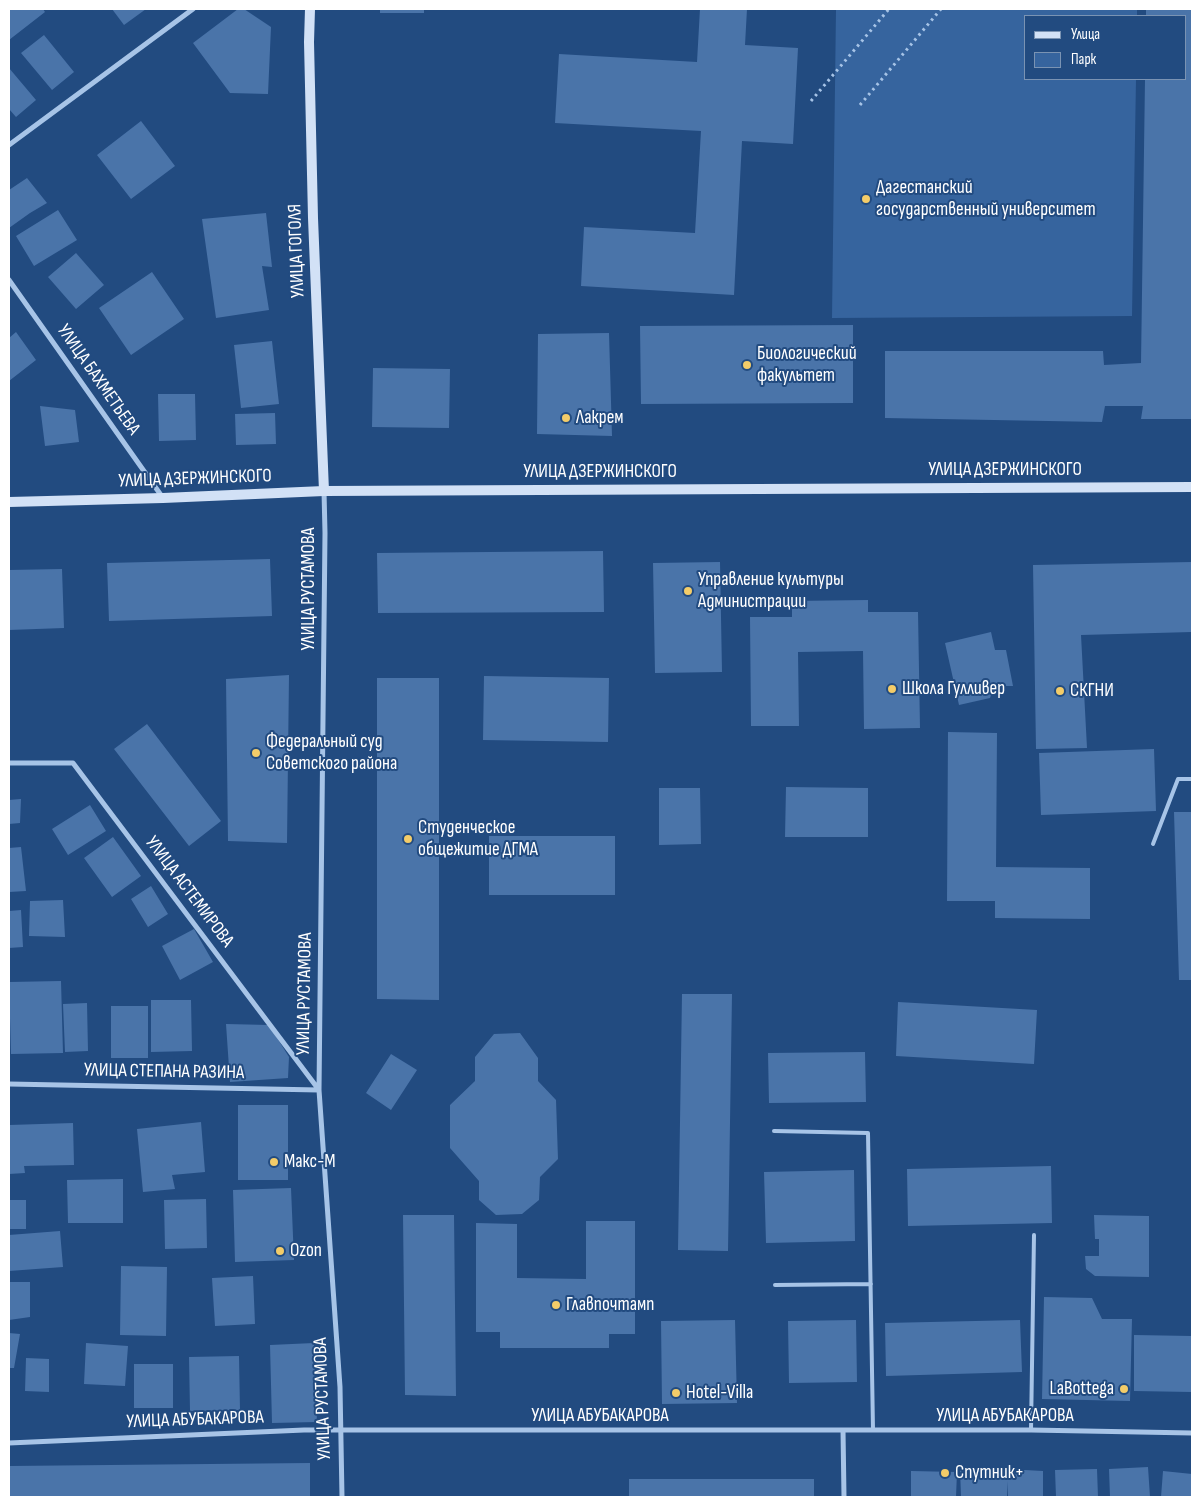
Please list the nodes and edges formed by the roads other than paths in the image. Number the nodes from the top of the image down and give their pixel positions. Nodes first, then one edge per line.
1 (194, 9) edge
2 (310, 9) edge
3 (9, 145) edge
4 (9, 280) edge
5 (1192, 487) edge
6 (324, 491) junction
7 (163, 498) junction
8 (9, 502) edge
9 (9, 763) edge
10 (1192, 779) edge
11 (1153, 844) dead end
12 (9, 1084) edge
13 (319, 1090) junction
14 (774, 1130) dead end
15 (1034, 1235) dead end
16 (871, 1284) junction
17 (775, 1285) dead end
18 (842, 1430) junction
19 (874, 1430) junction
20 (1031, 1430) junction
21 (340, 1431) junction
22 (1192, 1433) edge
23 (9, 1443) edge
24 (342, 1497) edge
25 (844, 1497) edge

1 - 3 street
2 - 6 street, УЛИЦА ГОГОЛЯ
4 - 7 street, УЛИЦА БАХМЕТЬЕВА
5 - 6 street, УЛИЦА ДЗЕРЖИНСКОГО
6 - 7 street, УЛИЦА ДЗЕРЖИНСКОГО
6 - 13 street, УЛИЦА РУСТАМОВА
7 - 8 street, УЛИЦА ДЗЕРЖИНСКОГО
9 - 13 street, УЛИЦА АСТЕМИРОВА
10 - 11 lane
12 - 13 street, УЛИЦА СТЕПАНА РАЗИНА
13 - 21 street, УЛИЦА РУСТАМОВА
14 - 16 lane
15 - 20 lane
16 - 17 lane
16 - 19 lane
18 - 19 street, УЛИЦА АБУБАКАРОВА
18 - 21 street, УЛИЦА АБУБАКАРОВА
18 - 25 street
19 - 20 street, УЛИЦА АБУБАКАРОВА
20 - 22 street, УЛИЦА АБУБАКАРОВА
21 - 23 street, УЛИЦА АБУБАКАРОВА
21 - 24 street, УЛИЦА РУСТАМОВА

